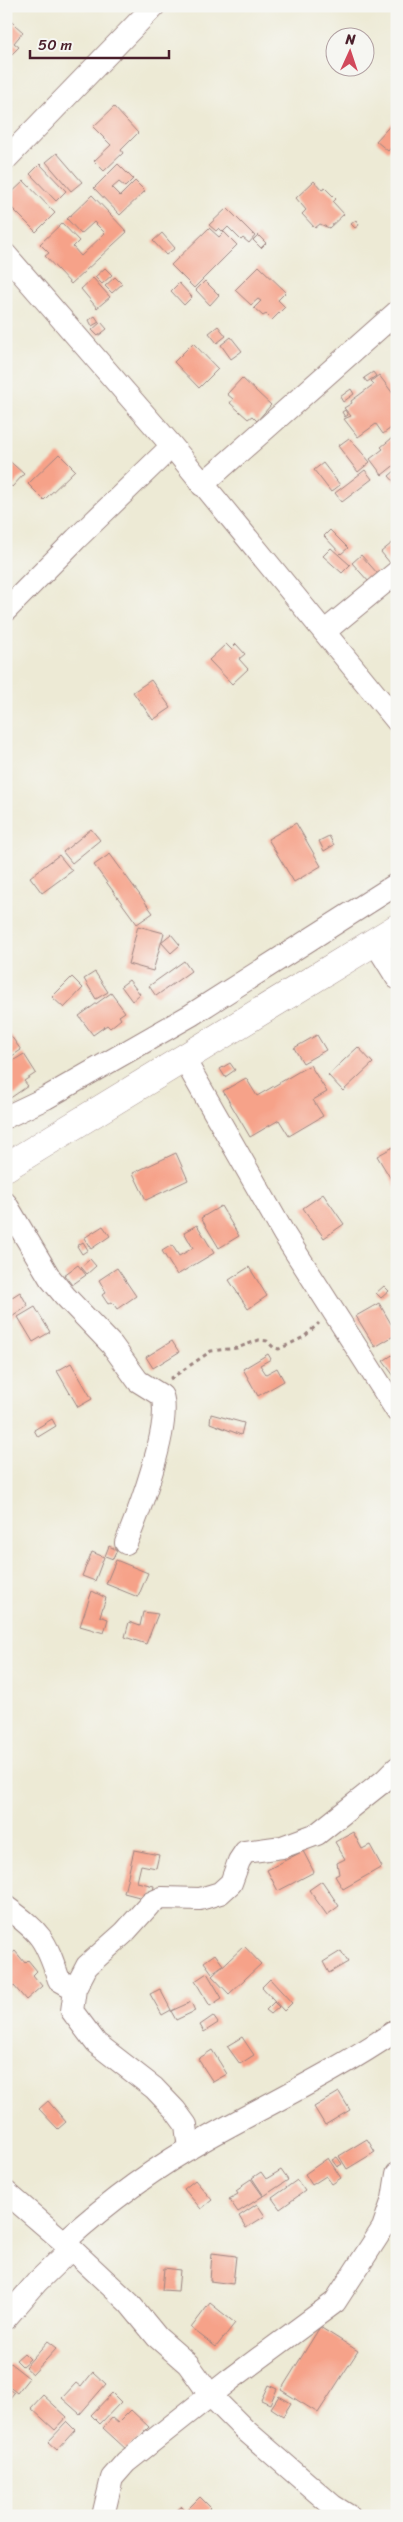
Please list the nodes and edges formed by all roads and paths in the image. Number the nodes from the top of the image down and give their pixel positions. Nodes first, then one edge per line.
1 (154, 6) edge
2 (6, 160) edge
3 (6, 255) edge
4 (397, 312) edge
5 (172, 446) junction
6 (202, 485) junction
7 (397, 572) edge
8 (6, 610) edge
9 (324, 632) junction
10 (397, 721) edge
11 (397, 884) edge
12 (397, 928) edge
13 (374, 941) junction
14 (397, 978) edge
15 (184, 1059) junction
16 (6, 1117) edge
17 (8, 1162) edge
18 (6, 1204) edge
19 (334, 1313) junction
20 (159, 1393) junction
21 (397, 1411) edge
22 (126, 1543) dead end
23 (397, 1768) edge
24 (6, 1907) edge
25 (75, 1988) junction
26 (397, 2030) edge
27 (189, 2149) junction
28 (397, 2174) edge
29 (6, 2192) edge
30 (68, 2245) junction
31 (6, 2318) edge
32 (211, 2396) junction
33 (103, 2516) edge
34 (349, 2516) edge

1 - 2 street
3 - 5 street
4 - 6 street
5 - 6 street
5 - 8 street
6 - 9 street
7 - 9 street
9 - 10 street
11 - 16 street
12 - 13 street
13 - 14 street
13 - 15 street
15 - 17 street
15 - 19 street
18 - 20 street
19 - 20 path
19 - 21 street
20 - 22 street
23 - 25 street
24 - 25 street
25 - 27 street
26 - 27 street
27 - 30 street
28 - 32 street
29 - 30 street
30 - 31 street
30 - 32 street
32 - 33 street
32 - 34 street

